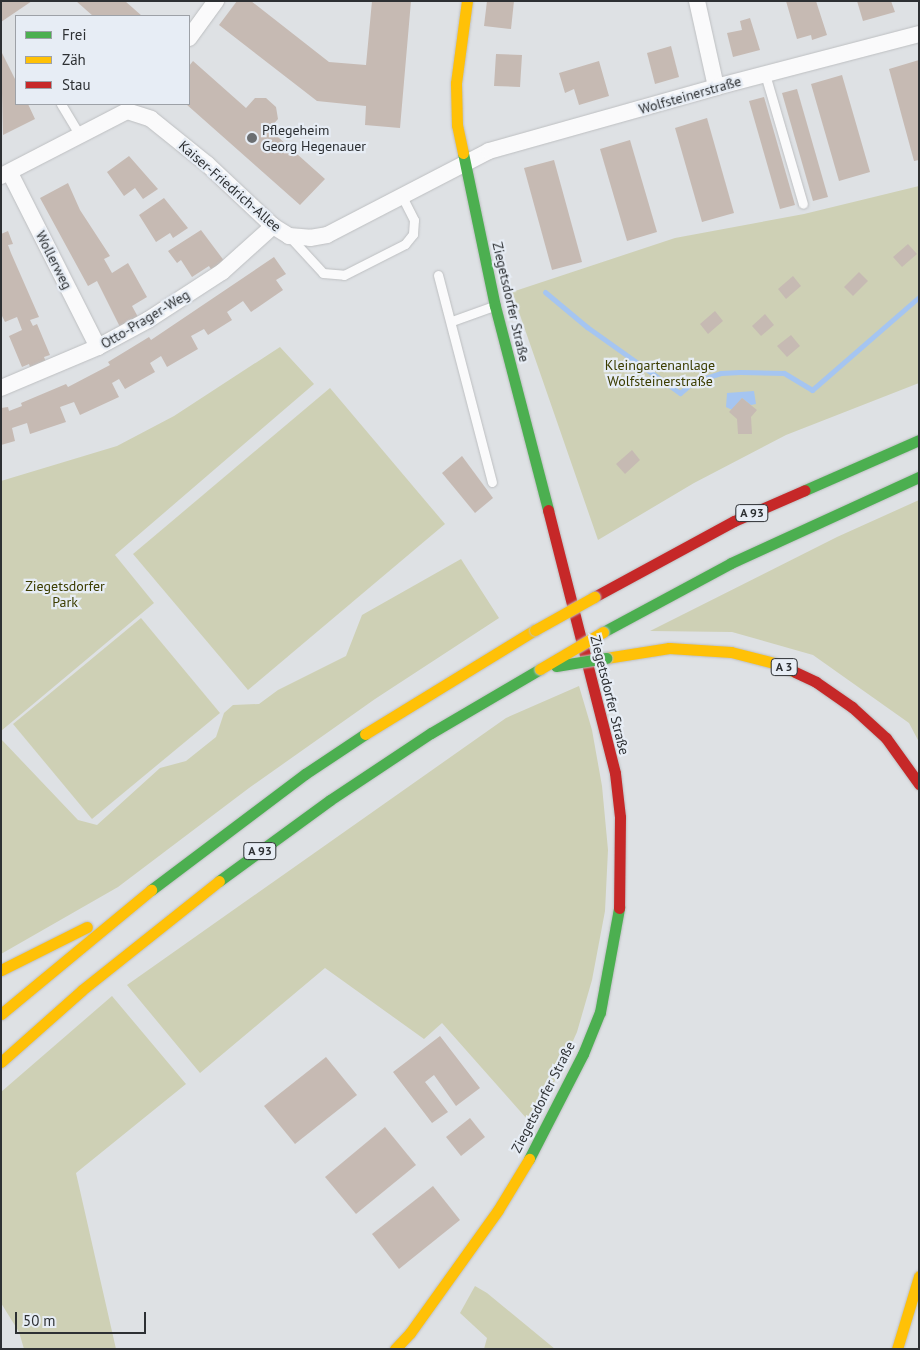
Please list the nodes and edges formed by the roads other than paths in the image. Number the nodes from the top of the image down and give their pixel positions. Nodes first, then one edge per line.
1 (216, 1) edge
2 (467, 1) edge
3 (696, 1) edge
4 (919, 34) edge
5 (190, 37) edge
6 (765, 74) junction
7 (716, 87) junction
8 (62, 105) edge
9 (131, 108) edge
10 (79, 134) junction
11 (464, 163) junction
12 (6, 175) edge
13 (401, 195) junction
14 (802, 204) dead end
15 (273, 226) junction
16 (289, 236) junction
17 (438, 275) dead end
18 (495, 306) junction
19 (452, 320) junction
20 (98, 347) junction
21 (1, 388) edge
22 (918, 440) edge
23 (919, 477) edge
24 (492, 482) dead end
25 (540, 669) junction
26 (919, 784) edge
27 (131, 905) junction
28 (1, 970) edge
29 (1, 1014) edge
30 (1, 1062) edge
31 (919, 1276) edge
32 (395, 1349) edge
33 (897, 1349) edge

1 - 5 street
2 - 11 main road, Ziegetsdorfer Straße
3 - 7 street
4 - 6 street, Wolfsteinerstraße
6 - 7 street, Wolfsteinerstraße
6 - 14 lane
7 - 11 street, Wolfsteinerstraße
8 - 10 lane
9 - 10 street, Kaiser-Friedrich-Allee
9 - 15 street, Kaiser-Friedrich-Allee
10 - 12 street, Kaiser-Friedrich-Allee
11 - 13 street, Kaiser-Friedrich-Allee
11 - 18 main road, Ziegetsdorfer Straße
12 - 20 street, Wollerweg
13 - 16 street, Kaiser-Friedrich-Allee
13 - 16 lane
15 - 16 street, Kaiser-Friedrich-Allee
15 - 20 street, Otto-Prager-Weg
17 - 19 lane
18 - 19 lane
18 - 32 main road, Ziegetsdorfer Straße
19 - 24 lane
20 - 21 street, Otto-Prager-Weg
22 - 27 main road, A 93, bridge
23 - 25 main road, A 93, bridge
25 - 26 main road, A 3, bridge
25 - 30 main road, A 93
27 - 28 main road, A 93
27 - 29 main road, A 93
31 - 33 main road

